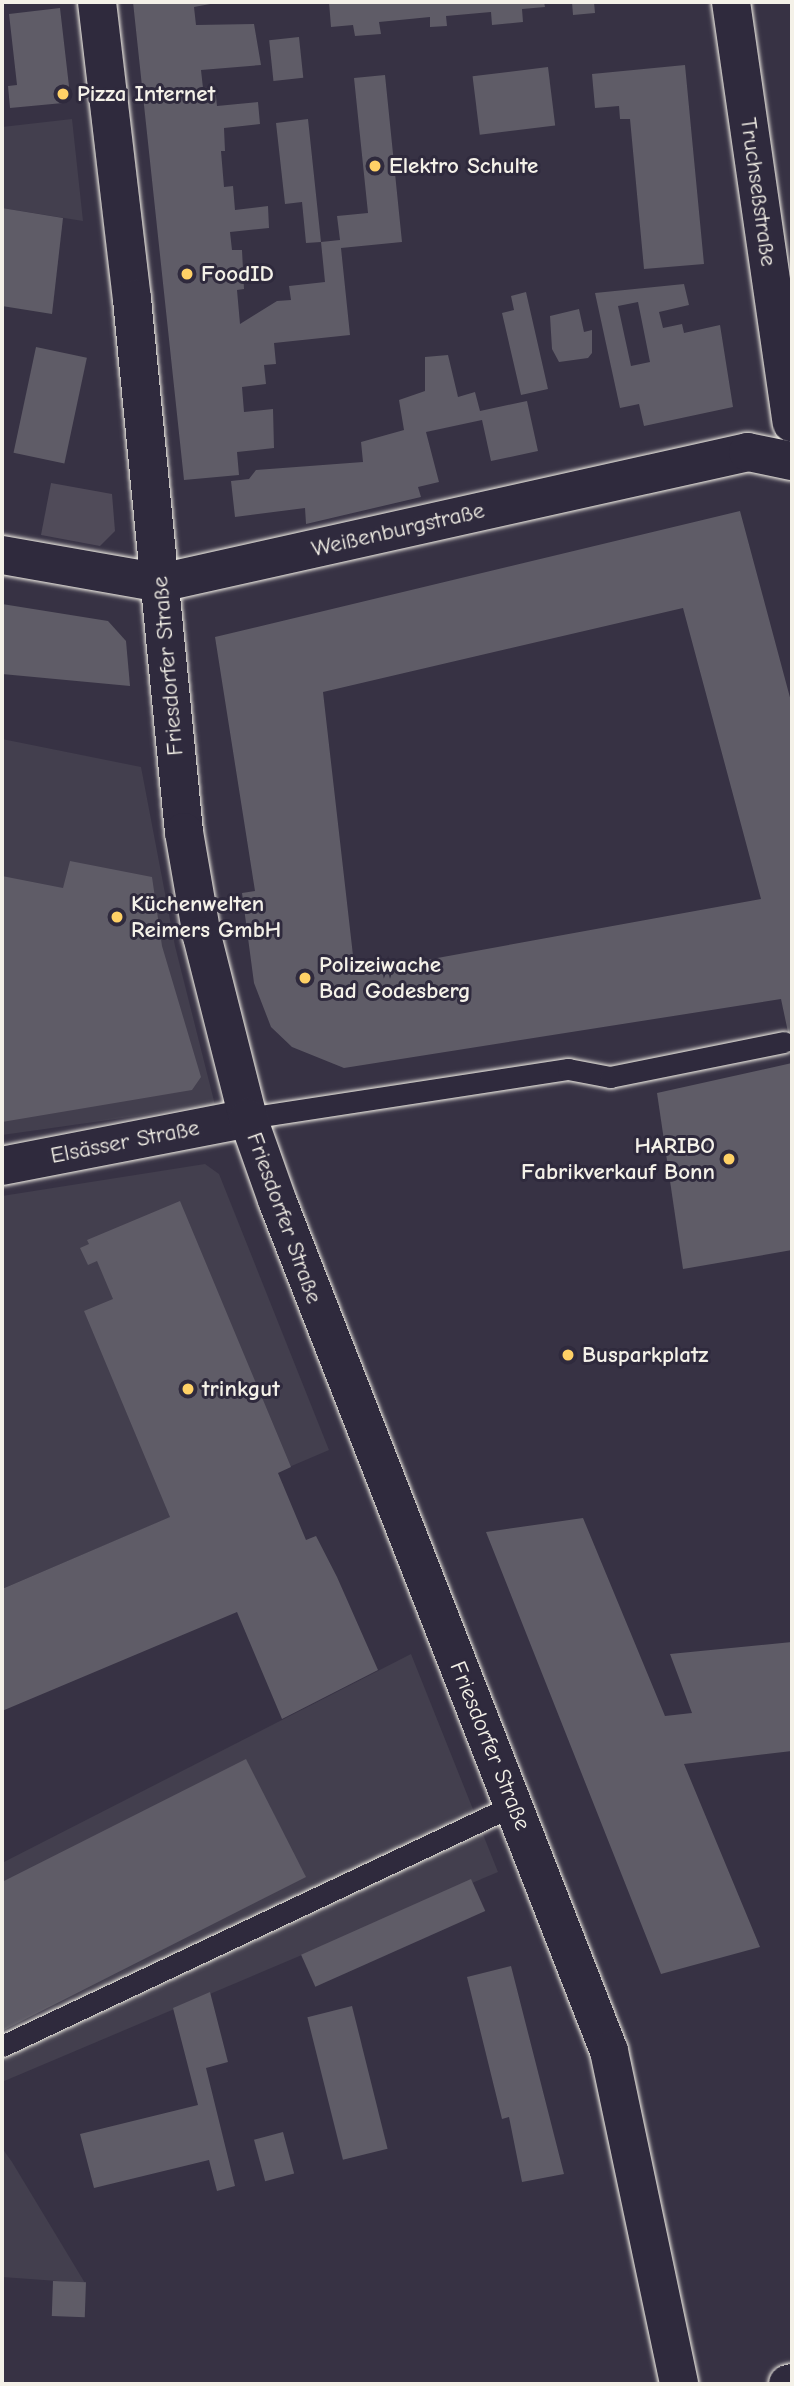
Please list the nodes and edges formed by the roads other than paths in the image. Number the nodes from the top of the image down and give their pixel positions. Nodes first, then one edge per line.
1 (97, 2) edge
2 (730, 2) edge
3 (792, 423) edge
4 (792, 461) edge
5 (2, 555) edge
6 (160, 583) junction
7 (783, 1042) dead end
8 (248, 1118) junction
9 (2, 1166) edge
10 (514, 1805) junction
11 (2, 2046) edge
12 (678, 2384) edge

1 - 6 street, Friesdorfer Straße
2 - 3 street, Truchseßstraße
4 - 6 street, Weißenburgstraße
5 - 6 street, Weißenburgstraße
6 - 8 street, Friesdorfer Straße
7 - 8 lane
8 - 9 street, Elsässer Straße
8 - 10 street, Friesdorfer Straße
10 - 11 lane
10 - 12 street, Friesdorfer Straße

